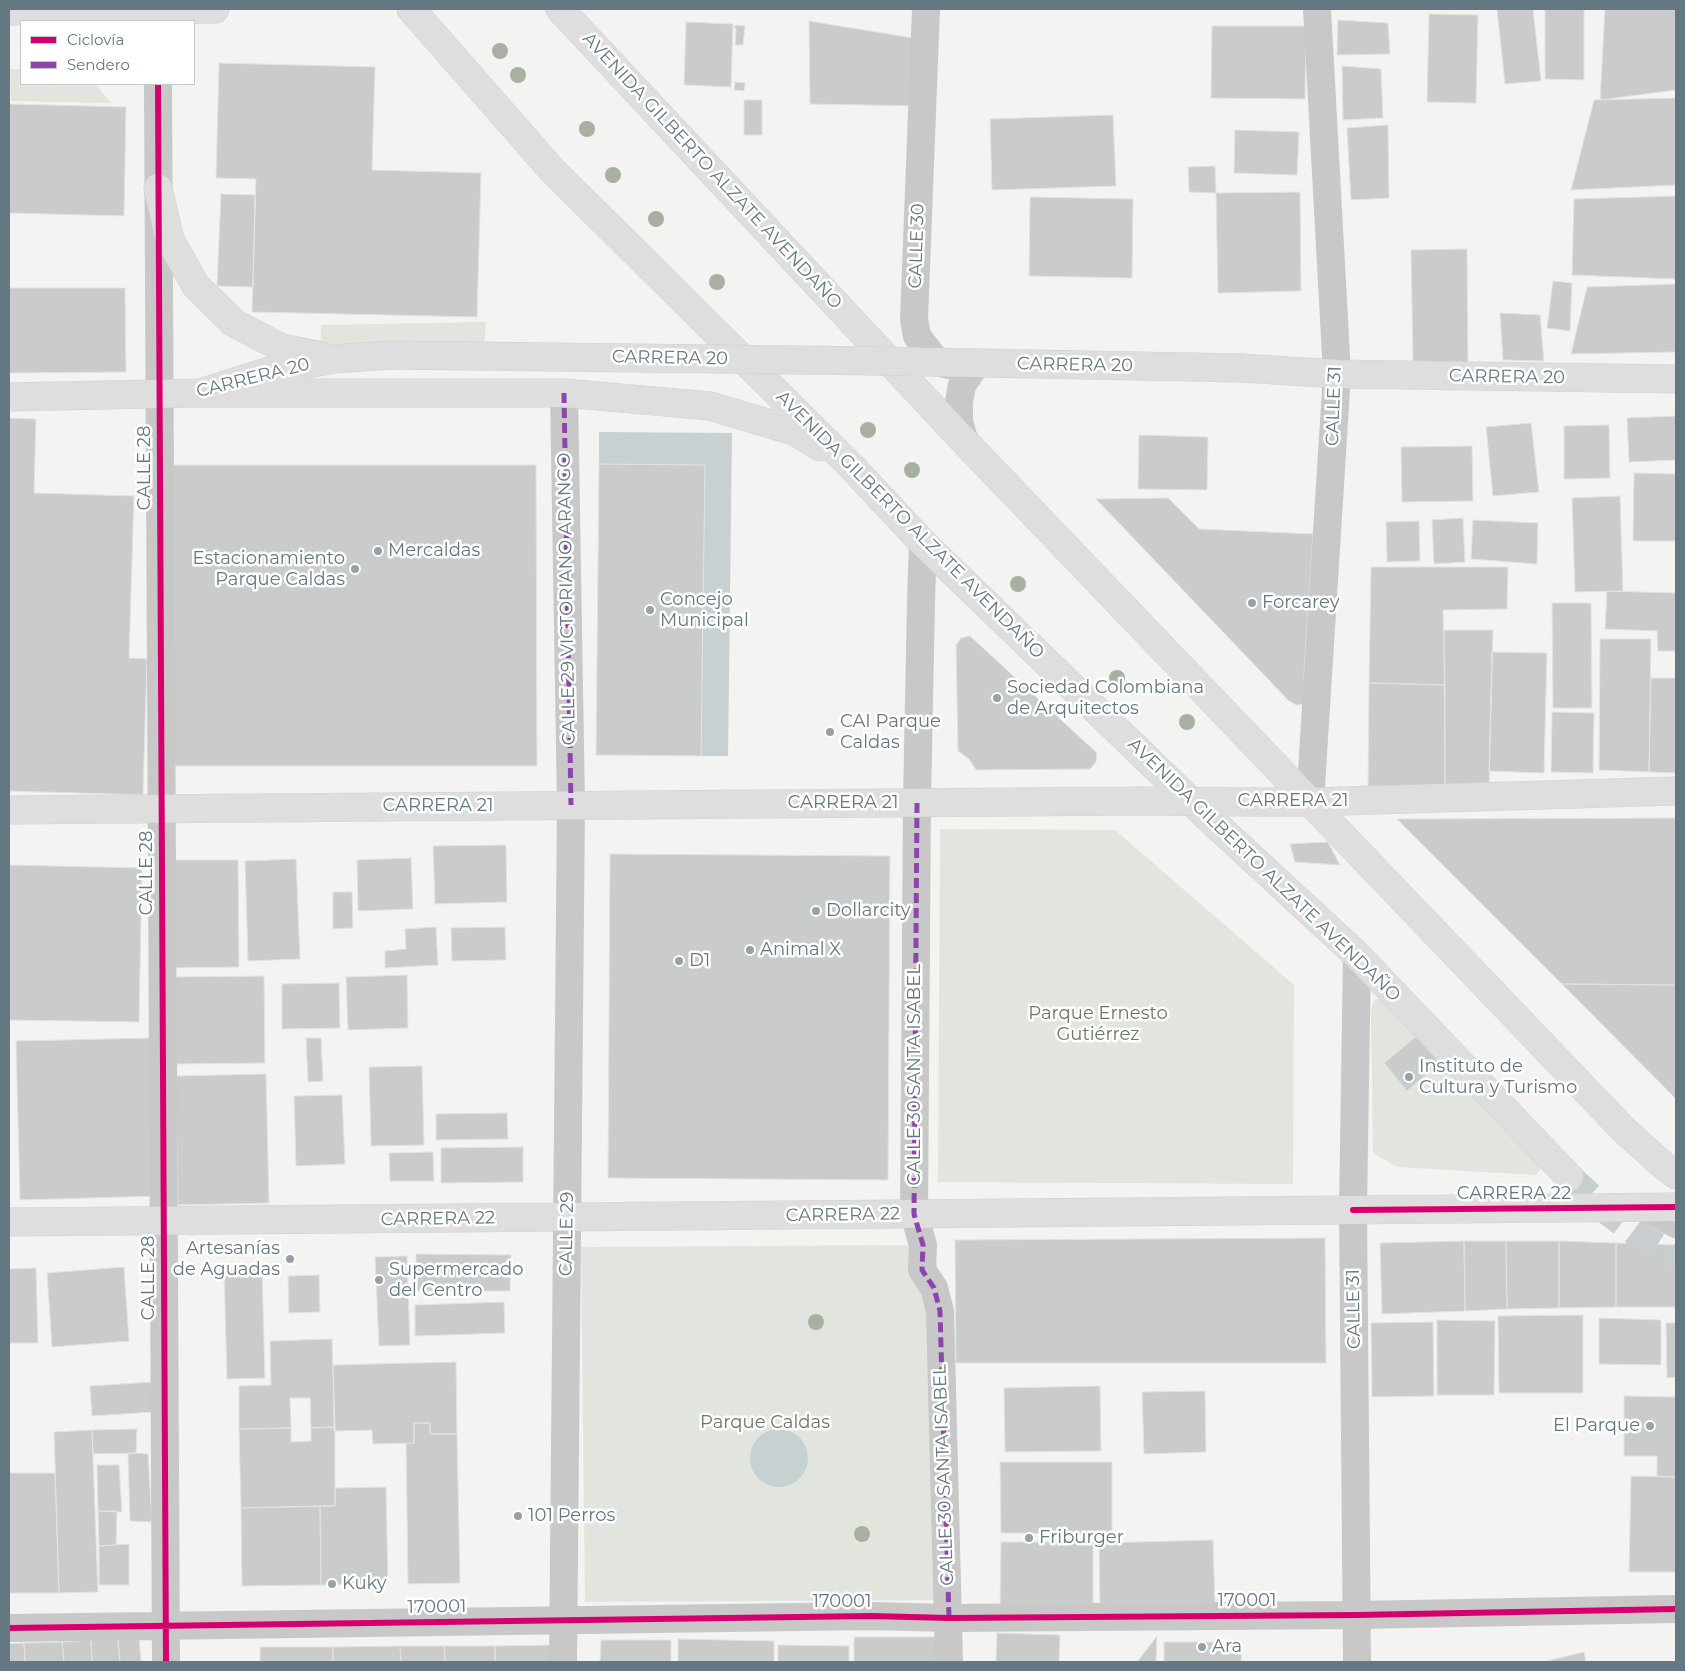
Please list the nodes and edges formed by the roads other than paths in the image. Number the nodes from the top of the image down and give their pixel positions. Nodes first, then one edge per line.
1 (215, 9) edge
2 (411, 9) edge
3 (560, 9) edge
4 (926, 9) edge
5 (1317, 9) edge
6 (9, 11) edge
7 (157, 13) edge
8 (158, 85) edge
9 (158, 188) junction
10 (334, 359) junction
11 (972, 369) junction
12 (1337, 374) junction
13 (1676, 379) edge
14 (200, 393) junction
15 (564, 393) junction
16 (159, 394) junction
17 (9, 397) edge
18 (965, 442) junction
19 (853, 468) junction
20 (924, 543) junction
21 (1676, 791) edge
22 (1310, 802) junction
23 (918, 803) junction
24 (571, 805) junction
25 (161, 809) junction
26 (9, 810) edge
27 (1357, 955) junction
28 (1676, 1175) edge
29 (1569, 1177) tunnel mouth
30 (1676, 1207) edge
31 (1648, 1208) junction
32 (1353, 1210) junction
33 (914, 1214) junction
34 (567, 1218) junction
35 (164, 1221) junction
36 (9, 1222) edge
37 (1676, 1224) edge
38 (1676, 1609) edge
39 (1357, 1615) junction
40 (948, 1618) junction
41 (563, 1619) junction
42 (166, 1626) junction
43 (9, 1628) edge
44 (166, 1662) edge
45 (563, 1662) edge
46 (949, 1662) edge
47 (1357, 1662) edge

1 - 7 main road
2 - 19 main road, AVENIDA GILBERTO ALZATE AVENDAÑO
3 - 18 main road, AVENIDA GILBERTO ALZATE AVENDAÑO
4 - 11 street, CALLE 30
5 - 12 street, CALLE 31
6 - 7 main road
8 - 9 street, CALLE 28
9 - 10 main road
9 - 16 street, CALLE 28
10 - 12 main road, CARRERA 20, bridge
10 - 14 main road, CARRERA 20
11 - 12 street, CARRERA 20
11 - 18 street
12 - 13 main road, CARRERA 20
12 - 22 street, CALLE 31
14 - 15 main road
14 - 16 main road, CARRERA 20
15 - 19 main road
15 - 24 street, CALLE 29 VICTORIANO ARANGO
16 - 17 main road, CARRERA 20
16 - 25 street, CALLE 28
18 - 22 main road, AVENIDA GILBERTO ALZATE AVENDAÑO
19 - 20 main road, AVENIDA GILBERTO ALZATE AVENDAÑO
20 - 23 street, CALLE 30 SANTA ISABEL
20 - 27 main road, AVENIDA GILBERTO ALZATE AVENDAÑO
21 - 22 main road, CARRERA 21
22 - 23 main road, CARRERA 21, bridge
22 - 28 main road, AVENIDA GILBERTO ALZATE AVENDAÑO
23 - 24 main road, CARRERA 21
23 - 33 street, CALLE 30 SANTA ISABEL
24 - 25 main road, CARRERA 21
24 - 34 street, CALLE 29
25 - 26 main road, CARRERA 21
25 - 35 street, CALLE 28
27 - 29 main road, AVENIDA GILBERTO ALZATE AVENDAÑO
27 - 32 street, CALLE 31
30 - 31 main road, CARRERA 22
31 - 32 main road, CARRERA 22
31 - 37 street
32 - 33 main road, CARRERA 22
32 - 39 street, CALLE 31
33 - 34 main road, CARRERA 22
33 - 40 street, CALLE 30 SANTA ISABEL
34 - 35 main road, CARRERA 22
34 - 41 street, CALLE 29
35 - 36 main road, CARRERA 22
35 - 42 street, CALLE 28
38 - 39 street, 170001
39 - 40 street, 170001
39 - 47 street, CALLE 31
40 - 41 street, 170001
40 - 46 street, CALLE 30 SANTA ISABEL
41 - 42 street, 170001
41 - 45 street, CALLE 29
42 - 43 street, 170001
42 - 44 street, CALLE 28

